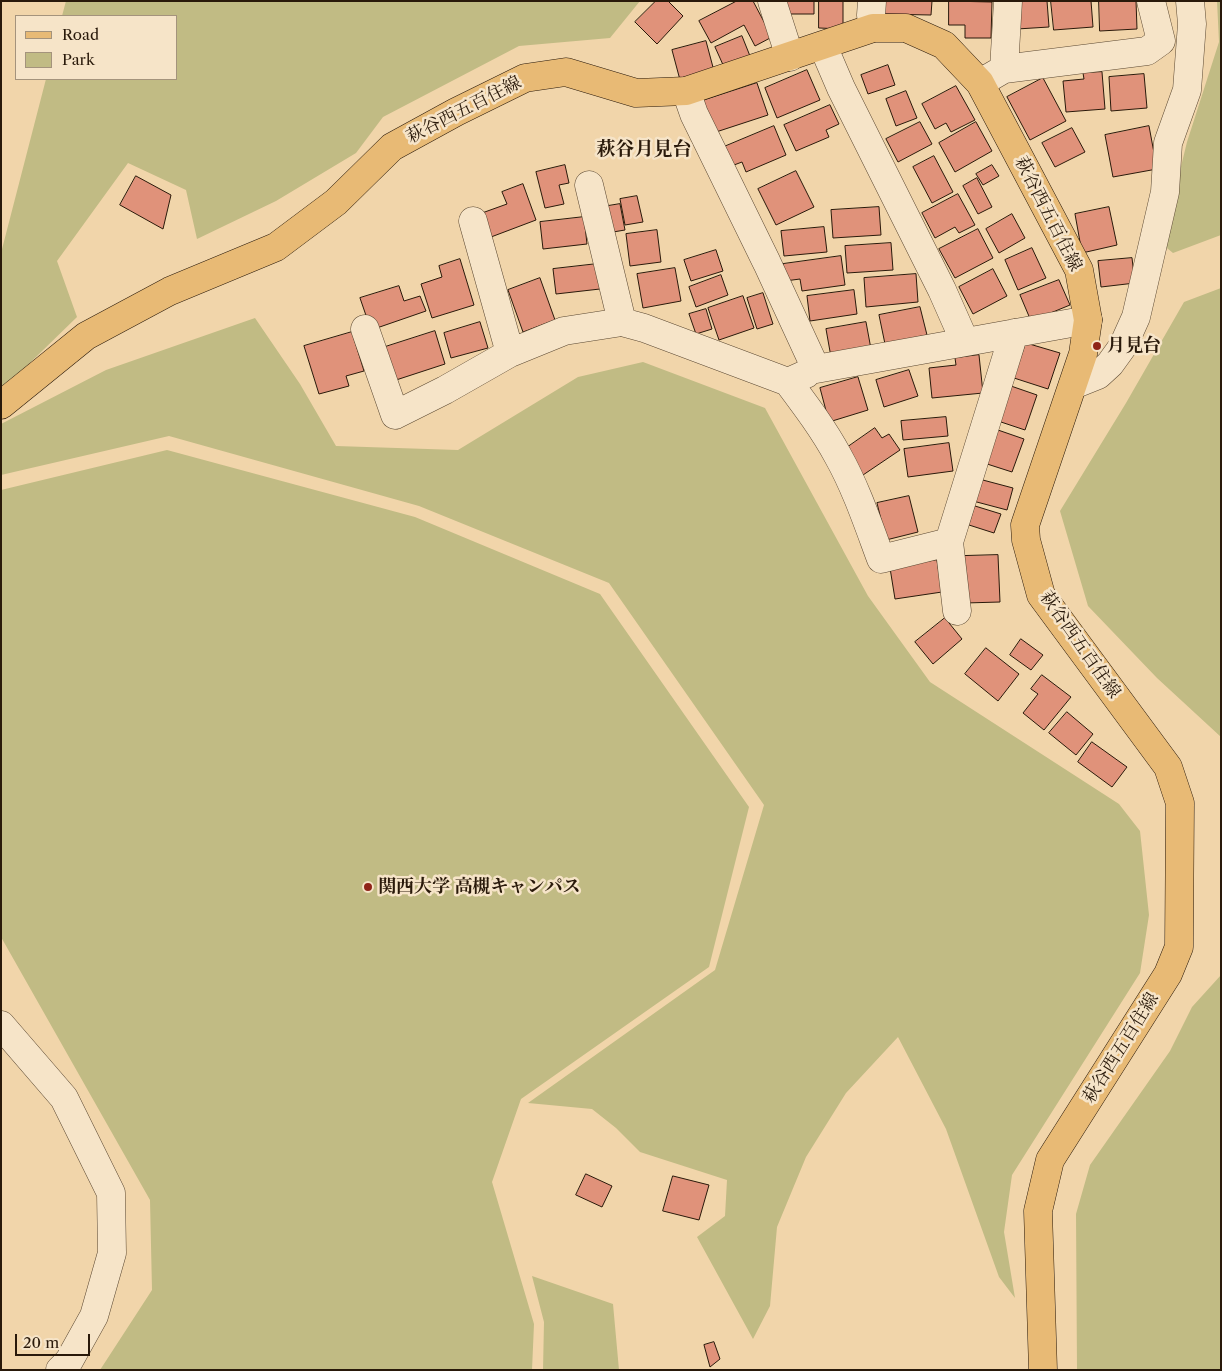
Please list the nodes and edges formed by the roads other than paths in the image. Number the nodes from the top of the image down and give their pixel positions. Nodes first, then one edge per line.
1 (772, 1) edge
2 (872, 1) edge
3 (1008, 1) edge
4 (1152, 1) edge
5 (1190, 1) edge
6 (873, 28) junction
7 (823, 46) junction
8 (790, 57) junction
9 (1004, 69) junction
10 (980, 83) junction
11 (686, 91) junction
12 (589, 184) dead end
13 (473, 221) dead end
14 (1088, 320) junction
15 (622, 322) junction
16 (365, 329) dead end
17 (1014, 333) junction
18 (965, 342) junction
19 (510, 353) junction
20 (816, 369) junction
21 (788, 382) junction
22 (1072, 384) junction
23 (1, 405) edge
24 (948, 542) junction
25 (957, 611) dead end
26 (1, 1025) edge
27 (60, 1370) edge
28 (1043, 1370) edge

1 - 8 street
2 - 6 street
3 - 9 street
4 - 9 street
5 - 22 street
6 - 7 main road, 萩谷西五百住線
6 - 10 main road, 萩谷西五百住線
7 - 8 main road, 萩谷西五百住線
7 - 18 street
8 - 11 main road, 萩谷西五百住線
9 - 10 street
10 - 14 main road, 萩谷西五百住線
11 - 20 street
11 - 23 main road, 萩谷西五百住線
12 - 15 street
13 - 19 street
14 - 17 street
14 - 22 main road, 萩谷西五百住線
15 - 19 street
15 - 21 street
16 - 19 street
17 - 18 street
17 - 24 street
18 - 20 street
20 - 21 street
21 - 24 street
22 - 28 main road, 萩谷西五百住線
24 - 25 street
26 - 27 street

